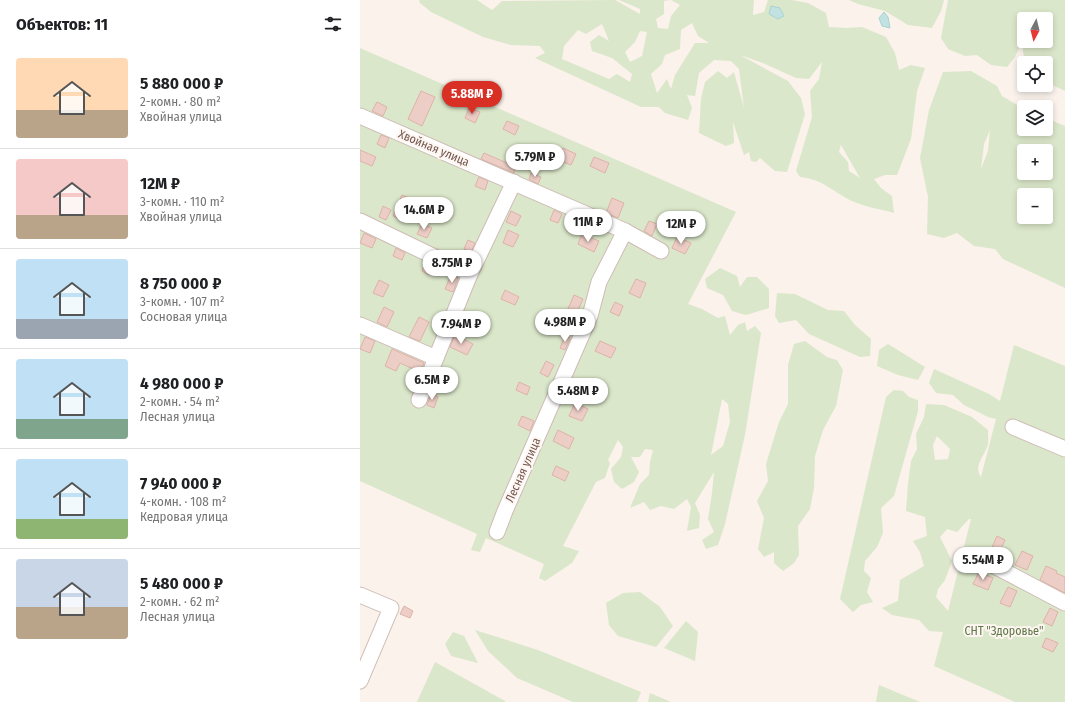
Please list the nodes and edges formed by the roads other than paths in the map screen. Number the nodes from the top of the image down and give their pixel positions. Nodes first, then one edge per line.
1 (360, 116) edge
2 (514, 182) junction
3 (360, 221) edge
4 (625, 231) junction
5 (661, 251) dead end
6 (470, 274) junction
7 (360, 325) edge
8 (436, 358) junction
9 (419, 400) dead end
10 (1013, 427) dead end
11 (1065, 449) edge
12 (497, 532) dead end
13 (987, 562) dead end
14 (360, 595) edge
15 (1065, 603) edge
16 (360, 681) edge

1 - 2 street, Хвойная улица
2 - 4 street, Хвойная улица
2 - 6 street
3 - 6 street
4 - 5 street, Хвойная улица
4 - 12 street, Лесная улица
6 - 8 street
7 - 8 street
8 - 9 street
10 - 11 street
13 - 15 street
14 - 16 street

